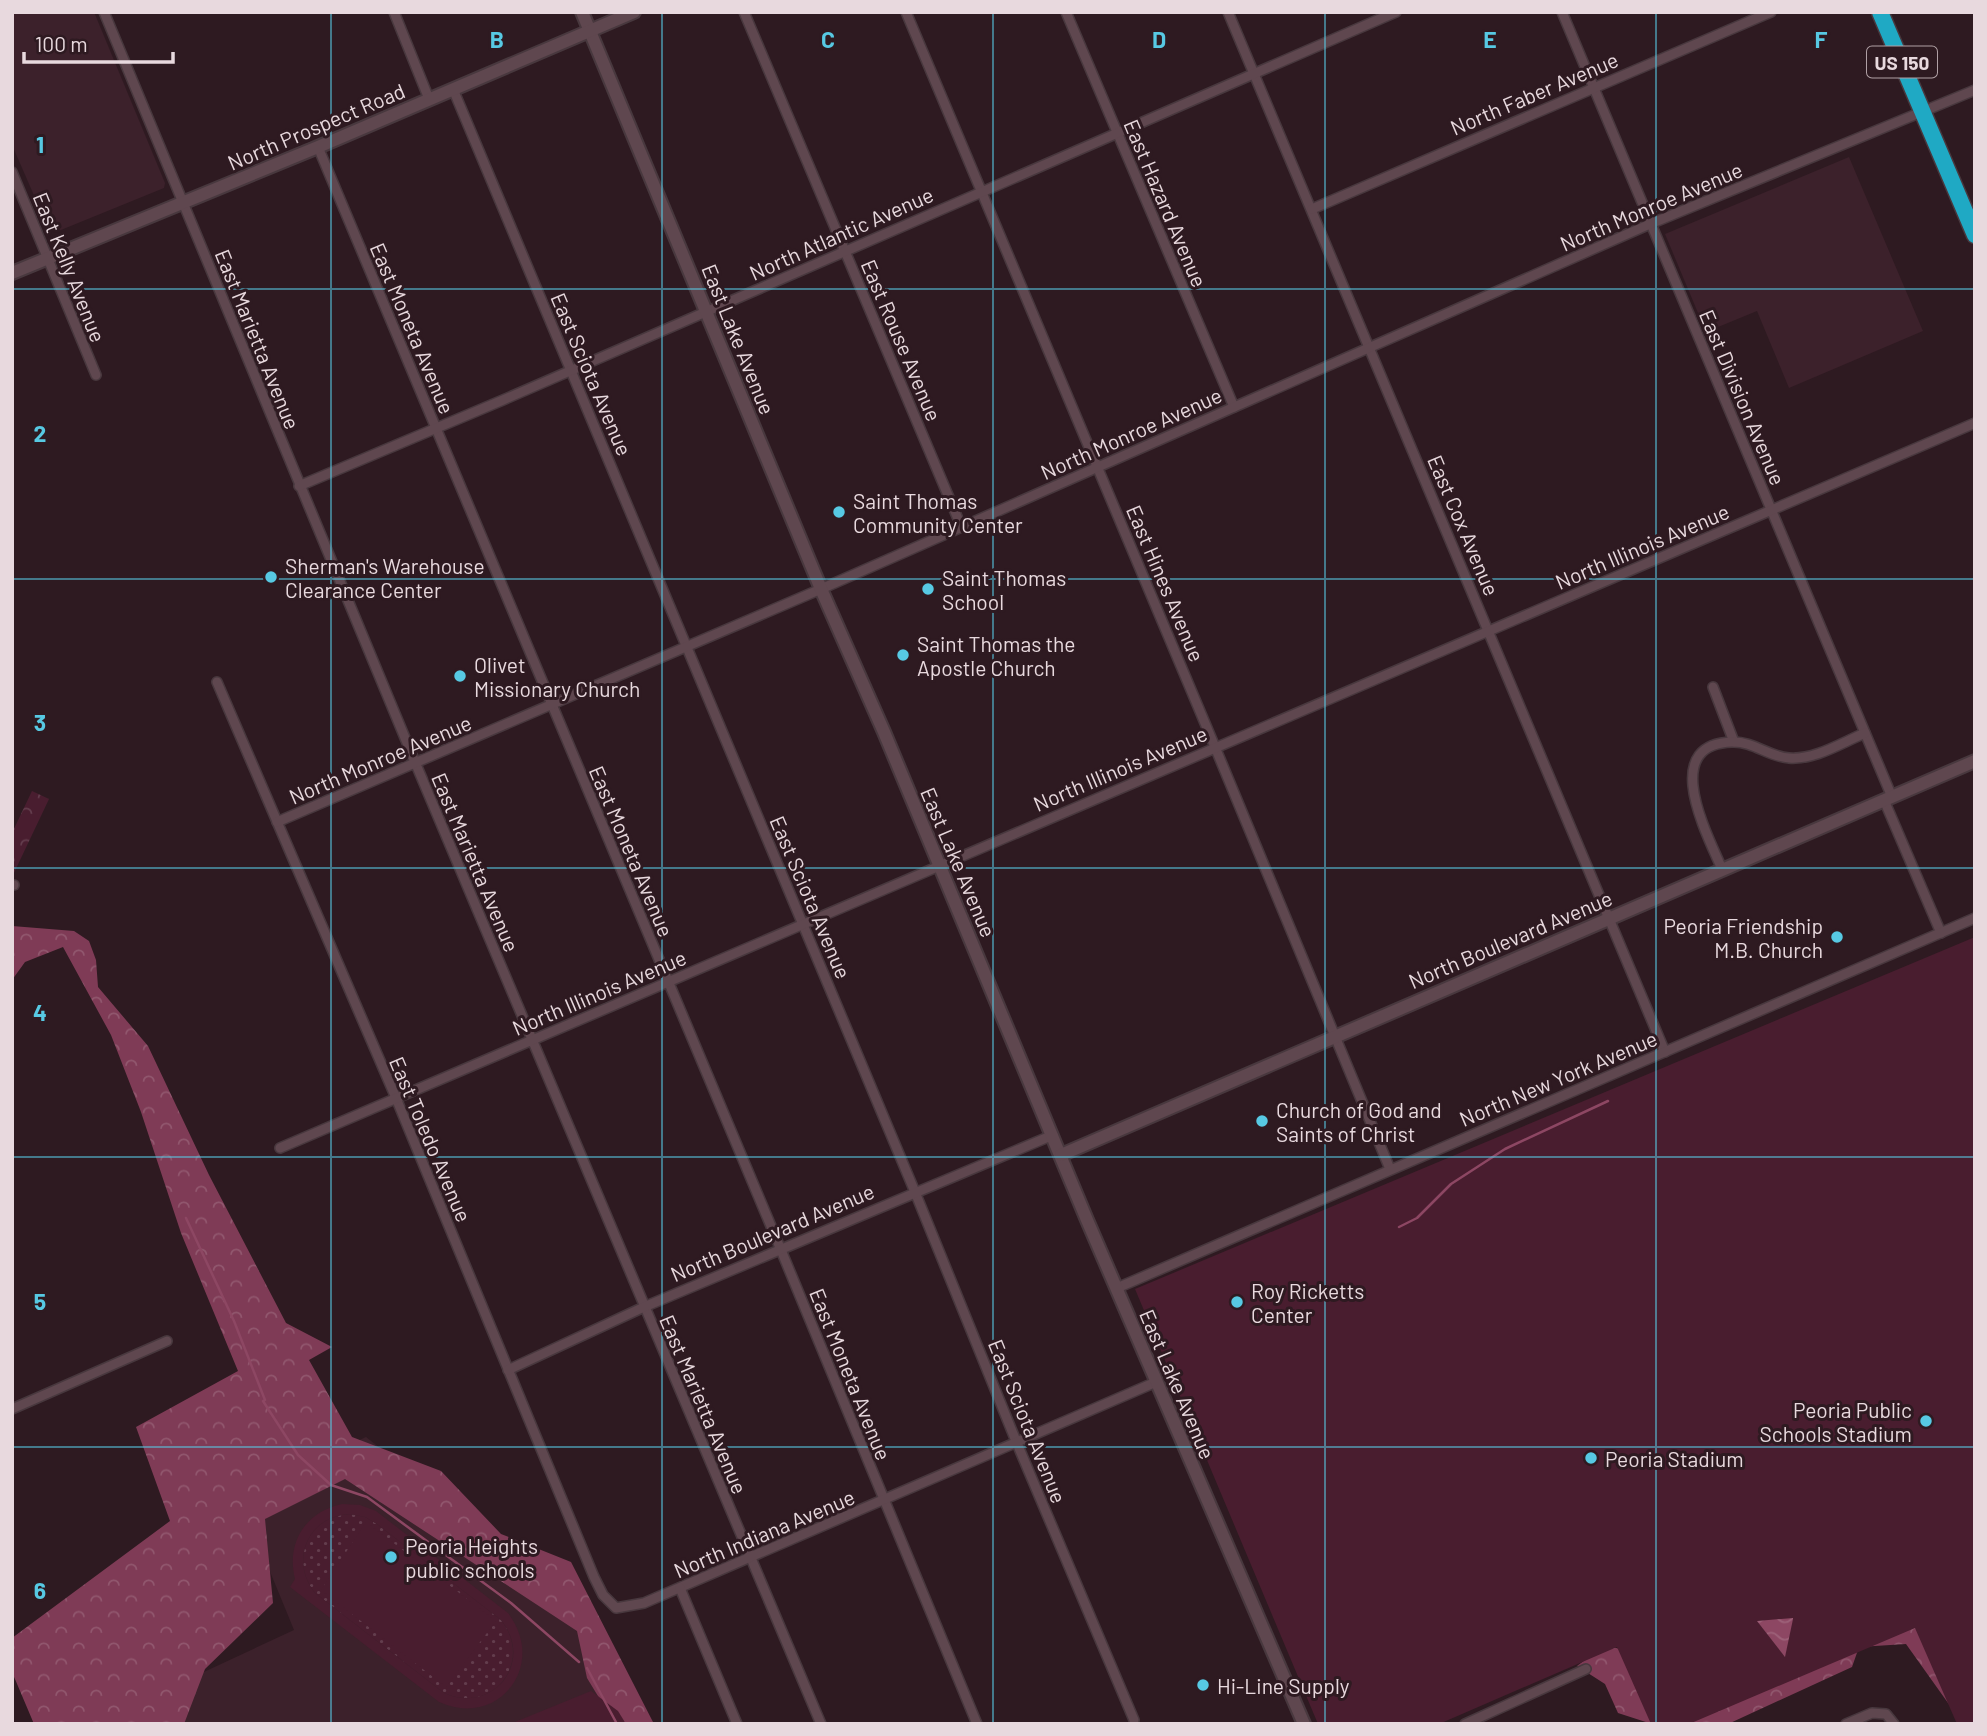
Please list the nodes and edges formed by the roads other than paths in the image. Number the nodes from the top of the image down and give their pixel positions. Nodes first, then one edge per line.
1 (104, 12) edge
2 (394, 12) edge
3 (583, 12) edge
4 (634, 12) edge
5 (744, 12) edge
6 (906, 12) edge
7 (1066, 12) edge
8 (1228, 12) edge
9 (1396, 12) edge
10 (1562, 12) edge
11 (1771, 12) edge
12 (1880, 12) edge
13 (590, 30) junction
14 (1253, 73) junction
15 (1593, 87) junction
16 (453, 89) junction
17 (1975, 90) edge
18 (429, 99) junction
19 (1923, 112) junction
20 (1117, 132) junction
21 (318, 148) junction
22 (12, 172) edge
23 (982, 190) junction
24 (183, 202) junction
25 (1312, 209) junction
26 (1650, 224) junction
27 (1975, 235) edge
28 (845, 250) junction
29 (47, 259) junction
30 (12, 273) edge
31 (706, 311) junction
32 (1370, 348) junction
33 (571, 370) junction
34 (96, 375) dead end
35 (1234, 407) junction
36 (1975, 423) edge
37 (437, 428) junction
38 (1098, 467) junction
39 (299, 486) junction
40 (1772, 509) junction
41 (961, 526) junction
42 (821, 589) junction
43 (1489, 630) junction
44 (686, 646) junction
45 (216, 682) dead end
46 (1713, 687) dead end
47 (551, 704) junction
48 (1865, 733) junction
49 (1734, 742) junction
50 (1216, 747) junction
51 (1975, 761) edge
52 (415, 762) junction
53 (1888, 798) junction
54 (277, 822) junction
55 (939, 864) junction
56 (1721, 869) junction
57 (1608, 918) junction
58 (1975, 918) edge
59 (803, 923) junction
60 (1941, 933) junction
61 (668, 982) junction
62 (1336, 1035) junction
63 (532, 1040) junction
64 (1665, 1052) junction
65 (396, 1098) junction
66 (1053, 1135) junction
67 (280, 1148) dead end
68 (1061, 1155) junction
69 (1390, 1169) junction
70 (915, 1192) junction
71 (781, 1250) junction
72 (1117, 1287) junction
73 (644, 1307) junction
74 (167, 1341) dead end
75 (508, 1370) junction
76 (1156, 1382) junction
77 (12, 1409) edge
78 (1016, 1441) junction
79 (884, 1500) junction
80 (751, 1557) junction
81 (680, 1588) junction
82 (616, 1608) joint
83 (1586, 1669) dead end
84 (1134, 1720) dead end
85 (737, 1724) edge
86 (821, 1724) edge
87 (977, 1724) edge
88 (1304, 1724) edge
89 (1465, 1724) edge
90 (1846, 1724) edge
91 (1894, 1724) edge

1 - 24 street, East Marietta Avenue
2 - 18 street
3 - 13 street, East Lake Avenue
4 - 13 street, North Prospect Road
5 - 28 street, East Rouse Avenue
6 - 23 street, East Hines Avenue
7 - 20 street, East Hazard Avenue
8 - 14 street, East Cox Avenue
9 - 14 street, North Atlantic Avenue
10 - 15 street, East Division Avenue
11 - 15 street, North Faber Avenue
12 - 19 highway, US 150
13 - 16 street, North Prospect Road
13 - 31 street, East Lake Avenue
14 - 20 street, North Atlantic Avenue
14 - 25 street, East Cox Avenue
15 - 25 street, North Faber Avenue
15 - 26 street, East Division Avenue
16 - 18 street, North Prospect Road
16 - 33 street, East Sciota Avenue
17 - 19 street, North Monroe Avenue
18 - 21 street, North Prospect Road
19 - 26 street, North Monroe Avenue
19 - 27 highway, US 150
20 - 23 street, North Atlantic Avenue
20 - 35 street, East Hazard Avenue
21 - 24 street, North Prospect Road
21 - 37 street, East Moneta Avenue
22 - 29 street, East Kelly Avenue
23 - 28 street, North Atlantic Avenue
23 - 38 street, East Hines Avenue
24 - 29 street, North Prospect Road
24 - 39 street, East Marietta Avenue
25 - 32 street, East Cox Avenue
26 - 32 street, North Monroe Avenue
26 - 40 street, East Division Avenue
28 - 31 street, North Atlantic Avenue
28 - 41 street, East Rouse Avenue
29 - 30 street, North Prospect Road
29 - 34 street, East Kelly Avenue
31 - 33 street, North Atlantic Avenue
31 - 42 street, East Lake Avenue
32 - 35 street, North Monroe Avenue
32 - 43 street, East Cox Avenue
33 - 37 street, North Atlantic Avenue
33 - 44 street, East Sciota Avenue
35 - 38 street, North Monroe Avenue
36 - 40 street, North Illinois Avenue
37 - 39 street, North Atlantic Avenue
37 - 47 street, East Moneta Avenue
38 - 41 street, North Monroe Avenue
38 - 50 street, East Hines Avenue
39 - 52 street, East Marietta Avenue
40 - 43 street, North Illinois Avenue
40 - 48 street, East Division Avenue
41 - 42 street, North Monroe Avenue
42 - 44 street, North Monroe Avenue
42 - 55 street, East Lake Avenue
43 - 50 street, North Illinois Avenue
43 - 57 street, East Cox Avenue
44 - 47 street, North Monroe Avenue
44 - 59 street, East Sciota Avenue
45 - 54 street, East Toledo Avenue
46 - 49 street
47 - 52 street, North Monroe Avenue
47 - 61 street, East Moneta Avenue
48 - 49 street
48 - 53 street, East Division Avenue
49 - 56 street
50 - 55 street, North Illinois Avenue
50 - 62 street, East Hines Avenue
51 - 53 street, North Boulevard Avenue
52 - 54 street, North Monroe Avenue
52 - 63 street, East Marietta Avenue
53 - 56 street, North Boulevard Avenue
53 - 60 street, East Division Avenue
54 - 65 street, East Toledo Avenue
55 - 59 street, North Illinois Avenue
55 - 66 street, East Lake Avenue
56 - 57 street, North Boulevard Avenue
57 - 62 street, North Boulevard Avenue
57 - 64 street, East Cox Avenue
58 - 60 street, North New York Avenue
59 - 61 street, North Illinois Avenue
59 - 70 street, East Sciota Avenue
60 - 64 street, North New York Avenue
61 - 63 street, North Illinois Avenue
61 - 71 street, East Moneta Avenue
62 - 68 street, North Boulevard Avenue
62 - 69 street, East Hines Avenue
63 - 65 street, North Illinois Avenue
63 - 73 street, East Marietta Avenue
64 - 69 street, North New York Avenue
65 - 67 street, North Illinois Avenue
65 - 75 street, East Toledo Avenue
66 - 68 street, East Lake Avenue
66 - 70 street, North Boulevard Avenue
68 - 72 street, East Lake Avenue
69 - 72 street, North New York Avenue
70 - 71 street, North Boulevard Avenue
70 - 78 street, East Sciota Avenue
71 - 73 street, North Boulevard Avenue
71 - 79 street, East Moneta Avenue
72 - 76 street, East Lake Avenue
73 - 75 street, North Boulevard Avenue
73 - 80 street, East Marietta Avenue
74 - 77 street
75 - 82 street, East Toledo Avenue
76 - 78 street, North Indiana Avenue
76 - 88 street, East Lake Avenue
78 - 79 street, North Indiana Avenue
78 - 84 street, East Sciota Avenue
79 - 80 street, North Indiana Avenue
79 - 87 street, East Moneta Avenue
80 - 81 street, North Indiana Avenue
80 - 86 street, East Marietta Avenue
81 - 82 street, North Indiana Avenue
81 - 85 street
83 - 89 street
90 - 91 street

